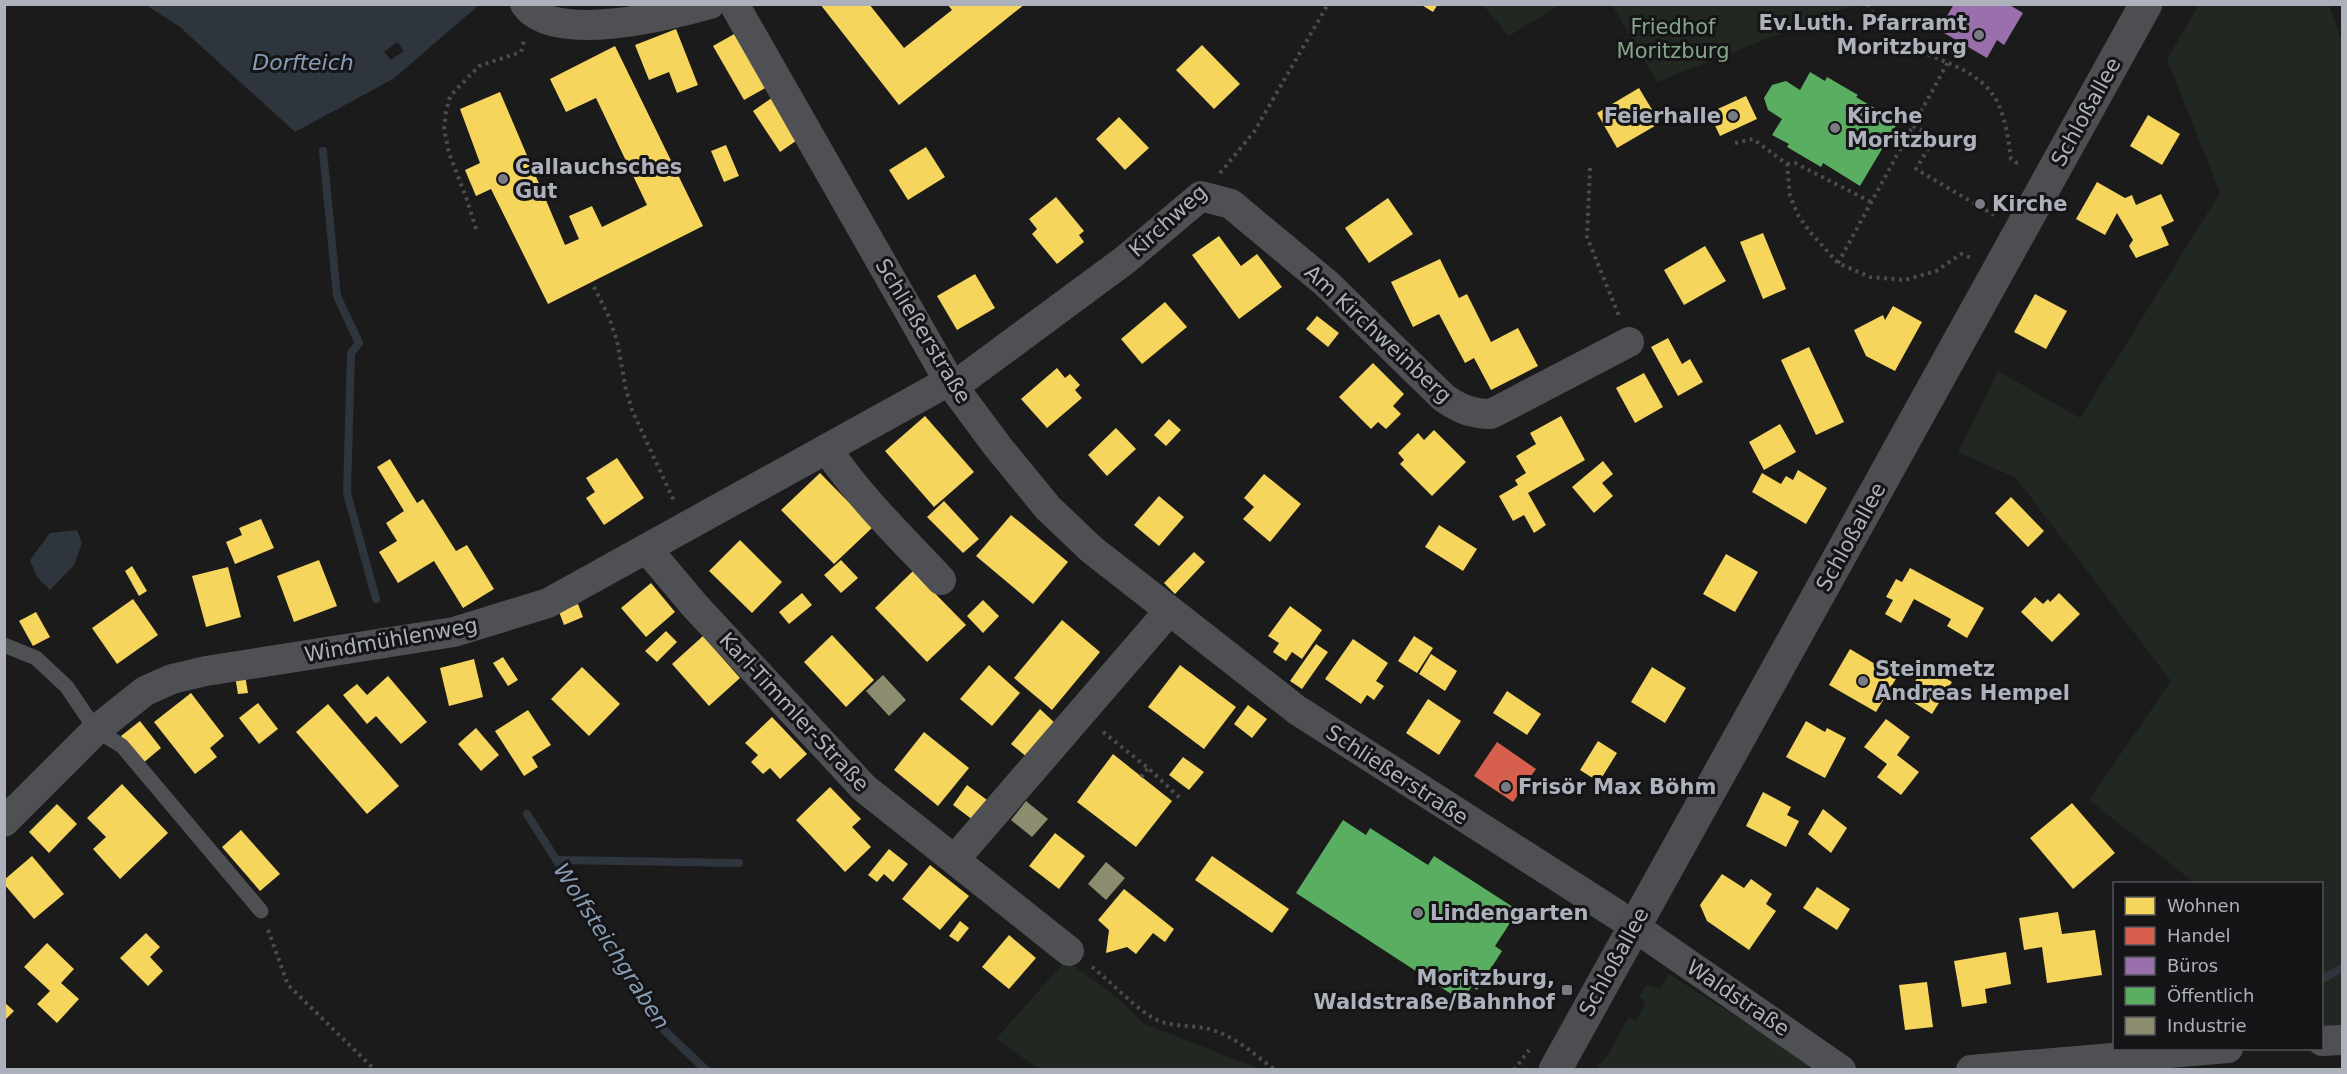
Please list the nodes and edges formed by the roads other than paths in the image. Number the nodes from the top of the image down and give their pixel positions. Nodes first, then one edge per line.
1 (710, 4) edge
2 (734, 4) edge
3 (2146, 4) edge
4 (528, 9) edge
5 (1201, 196) joint
6 (1629, 342) road end
7 (951, 384) junction
8 (827, 449) junction
9 (647, 549) junction
10 (941, 580) dead end
11 (1169, 611) junction
12 (4, 645) edge
13 (96, 729) junction
14 (4, 822) edge
15 (955, 859) junction
16 (261, 911) road end
17 (1634, 927) junction
18 (1069, 951) road end
19 (2343, 1040) edge
20 (2323, 1041) edge
21 (2205, 1050) edge
22 (1555, 1070) edge
23 (1841, 1070) edge
24 (1971, 1070) edge

1 - 4 street
2 - 7 street, Schließerstraße
3 - 17 main road, Schloßallee
5 - 6 street, Am Kirchweinberg
5 - 7 street, Kirchweg
7 - 8 street, Windmühlenweg
7 - 11 street, Schließerstraße
8 - 9 street, Windmühlenweg
8 - 10 street
9 - 13 street, Windmühlenweg
9 - 15 street, Karl-Timmler-Straße
11 - 15 street
11 - 17 street, Schließerstraße
12 - 13 lane
13 - 14 street, Windmühlenweg
13 - 16 lane
15 - 18 street, Karl-Timmler-Straße
17 - 22 main road, Schloßallee
17 - 23 street, Waldstraße
19 - 20 street
21 - 24 street

